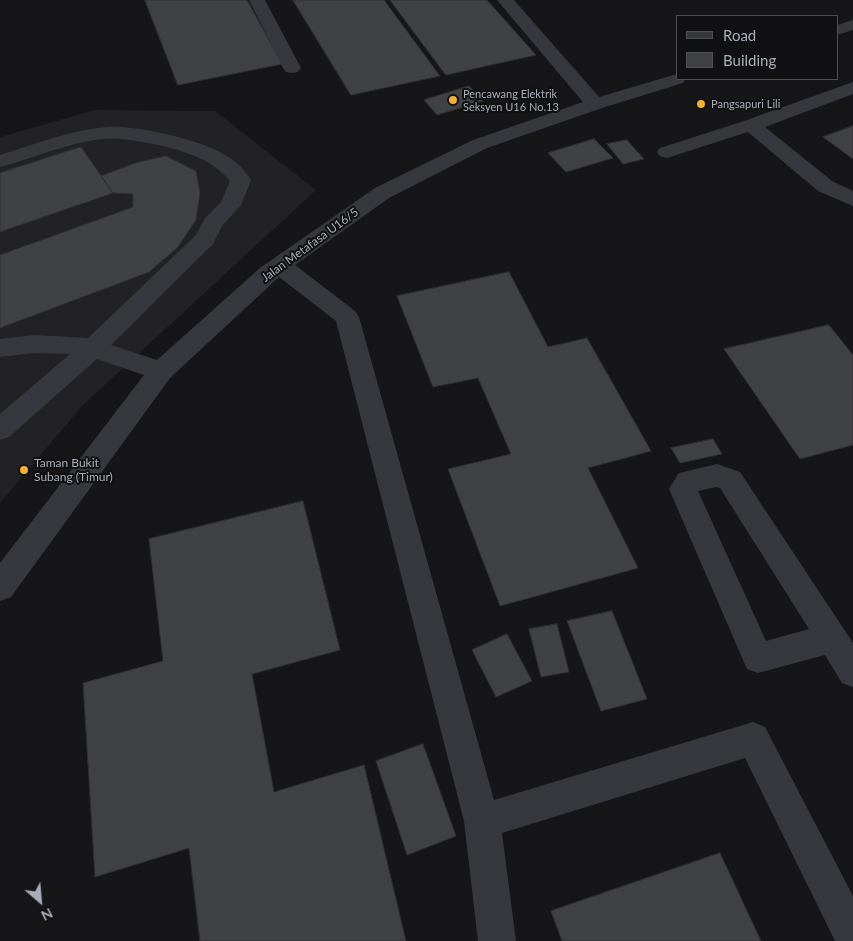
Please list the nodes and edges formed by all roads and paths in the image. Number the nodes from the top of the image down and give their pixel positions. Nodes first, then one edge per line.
1 (257, 0) edge
2 (505, 0) edge
3 (853, 25) edge
4 (838, 30) edge
5 (292, 68) dead end
6 (676, 79) edge
7 (853, 88) edge
8 (595, 104) junction
9 (751, 125) junction
10 (666, 152) dead end
11 (0, 161) edge
12 (853, 199) edge
13 (279, 266) junction
14 (0, 348) edge
15 (93, 348) junction
16 (161, 371) junction
17 (2, 426) edge
18 (0, 588) edge
19 (832, 638) junction
20 (853, 672) edge
21 (482, 821) junction
22 (853, 936) edge
23 (497, 941) edge

1 - 5 street
2 - 8 street
3 - 4 street
6 - 8 street, Jalan Metafasa U16/5
7 - 9 street
8 - 13 street, Jalan Metafasa U16/5
9 - 10 street
9 - 12 street
11 - 15 street
13 - 16 street, Jalan Metafasa U16/5
13 - 21 street
14 - 15 street
15 - 16 street
15 - 17 street
16 - 18 street, Jalan Metafasa U16/5
19 - 19 street
19 - 20 street
21 - 22 street
21 - 23 street

